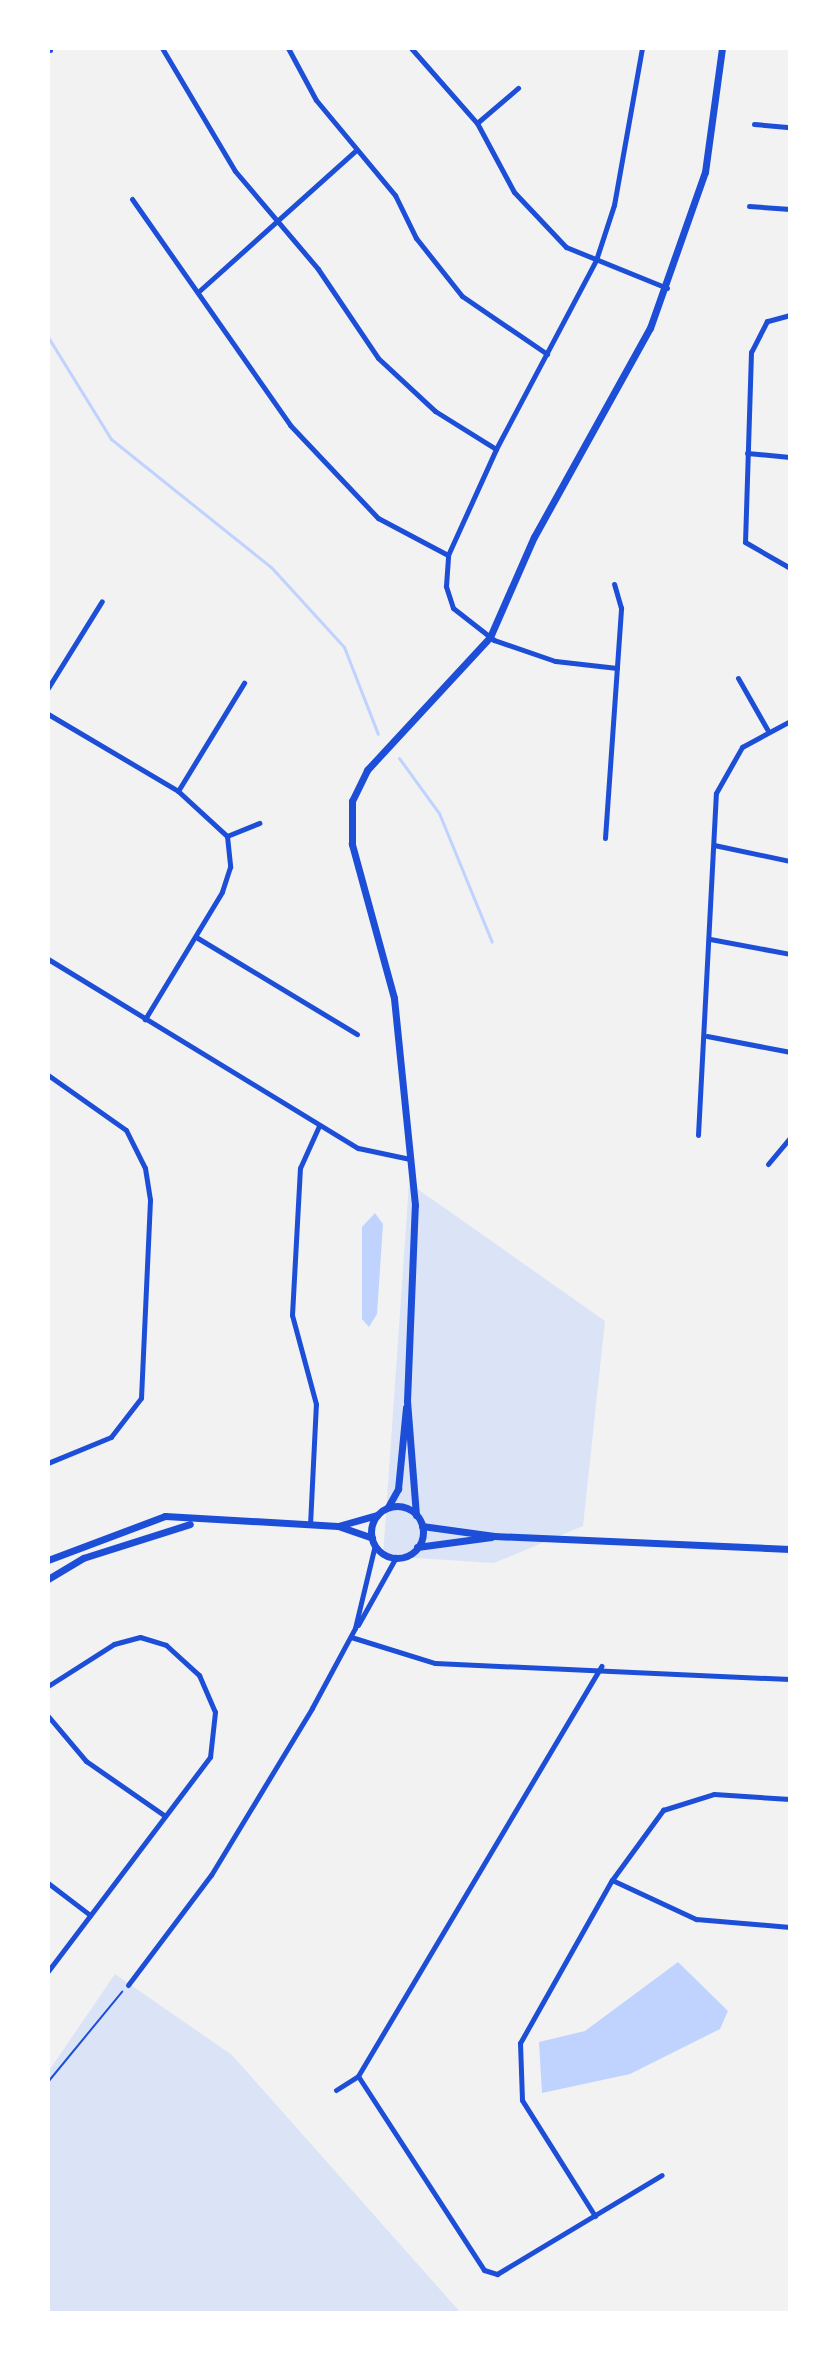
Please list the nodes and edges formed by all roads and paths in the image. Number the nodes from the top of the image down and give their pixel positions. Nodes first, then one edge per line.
1 (162, 48) edge
2 (288, 48) edge
3 (411, 48) edge
4 (642, 48) edge
5 (722, 48) edge
6 (518, 88) dead end
7 (477, 123) junction
8 (754, 124) dead end
9 (790, 127) edge
10 (356, 150) junction
11 (132, 199) dead end
12 (749, 206) dead end
13 (790, 209) edge
14 (275, 220) junction
15 (596, 260) junction
16 (667, 288) junction
17 (198, 292) junction
18 (790, 315) edge
19 (547, 354) junction
20 (496, 449) junction
21 (747, 453) junction
22 (790, 457) edge
23 (448, 555) junction
24 (790, 568) edge
25 (614, 584) dead end
26 (102, 601) dead end
27 (490, 637) junction
28 (617, 668) junction
29 (738, 678) dead end
30 (244, 683) dead end
31 (48, 688) edge
32 (48, 714) edge
33 (790, 721) edge
34 (767, 729) junction
35 (178, 791) junction
36 (260, 823) dead end
37 (227, 836) junction
38 (605, 838) dead end
39 (714, 845) junction
40 (790, 861) edge
41 (196, 937) junction
42 (710, 939) junction
43 (790, 954) edge
44 (48, 959) edge
45 (145, 1019) junction
46 (357, 1034) dead end
47 (707, 1036) junction
48 (790, 1052) edge
49 (48, 1075) edge
50 (319, 1126) junction
51 (698, 1135) dead end
52 (790, 1138) edge
53 (410, 1159) junction
54 (768, 1164) dead end
55 (407, 1401) junction
56 (48, 1463) edge
57 (388, 1507) junction
58 (377, 1515) junction
59 (416, 1515) junction
60 (192, 1523) junction
61 (310, 1526) junction
62 (338, 1526) junction
63 (422, 1526) junction
64 (494, 1536) junction
65 (374, 1542) junction
66 (417, 1547) junction
67 (790, 1549) edge
68 (396, 1557) junction
69 (48, 1560) edge
70 (48, 1579) edge
71 (355, 1628) junction
72 (351, 1637) junction
73 (601, 1666) junction
74 (790, 1679) edge
75 (48, 1686) edge
76 (48, 1716) edge
77 (790, 1799) edge
78 (165, 1816) junction
79 (612, 1880) junction
80 (48, 1883) edge
81 (90, 1915) junction
82 (790, 1927) edge
83 (48, 1971) edge
84 (128, 1985) joint
85 (358, 2076) junction
86 (48, 2082) edge
87 (336, 2090) dead end
88 (662, 2175) dead end
89 (595, 2216) junction

1 - 14 street
2 - 10 street
3 - 7 street
4 - 15 street
5 - 16 street
6 - 7 street
7 - 15 street
8 - 9 street
10 - 14 street
10 - 19 street
11 - 17 street
12 - 13 street
14 - 17 street
14 - 20 street
15 - 16 street
15 - 19 street
16 - 27 street
17 - 23 street
18 - 21 street
19 - 20 street
20 - 23 street
21 - 22 street
21 - 24 street
23 - 27 street
25 - 28 street
26 - 31 street
27 - 28 street
27 - 53 street
28 - 38 street
29 - 34 street
30 - 35 street
32 - 35 street
33 - 34 street
34 - 39 street
35 - 37 street
36 - 37 street
37 - 41 street
39 - 40 street
39 - 42 street
41 - 45 street
41 - 46 street
42 - 43 street
42 - 47 street
44 - 45 street
45 - 50 street
47 - 48 street
47 - 51 street
49 - 56 street
50 - 53 street
50 - 61 street
52 - 54 street
53 - 55 street
55 - 57 street
55 - 59 street
57 - 58 street
57 - 59 street
58 - 62 street
58 - 65 street
59 - 63 street
60 - 61 street
60 - 69 street
60 - 70 street
61 - 62 street
62 - 65 street
63 - 64 street
63 - 66 street
64 - 66 street
64 - 67 street
65 - 68 street
65 - 71 street
66 - 68 street
68 - 71 street
71 - 72 street
72 - 73 street
72 - 84 street
73 - 74 street
73 - 85 street
75 - 78 street
76 - 78 street
77 - 79 street
78 - 81 street
79 - 82 street
79 - 89 street
80 - 81 street
81 - 83 street
84 - 86 path
85 - 87 street
85 - 89 street
88 - 89 street

